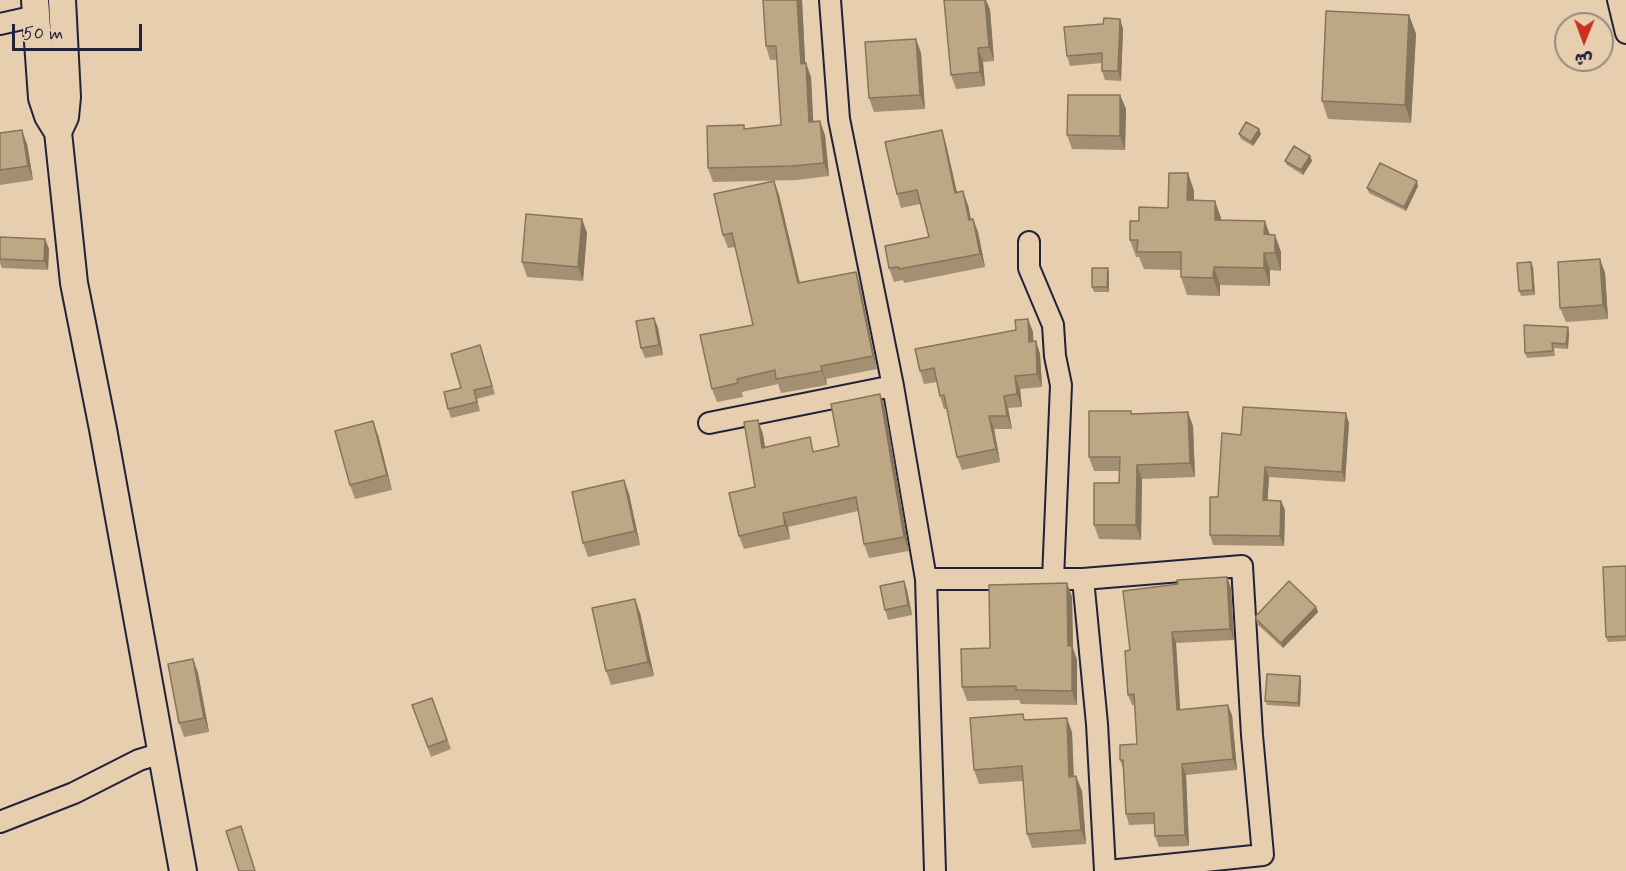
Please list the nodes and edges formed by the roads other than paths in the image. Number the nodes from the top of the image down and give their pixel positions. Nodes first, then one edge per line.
1 (62, 0) edge
2 (831, 0) edge
3 (1618, 0) edge
4 (36, 8) edge
5 (0, 24) edge
6 (1626, 33) edge
7 (58, 132) junction
8 (1029, 242) dead end
9 (893, 386) junction
10 (709, 423) dead end
11 (926, 579) junction
12 (1053, 579) junction
13 (1083, 579) junction
14 (162, 753) junction
15 (0, 822) edge
16 (183, 871) edge
17 (935, 871) edge
18 (1107, 871) edge

1 - 7 street
2 - 9 street
3 - 6 street
4 - 5 street
4 - 7 street
7 - 14 street
8 - 12 street
9 - 10 street
9 - 11 street
11 - 12 street
11 - 17 street
12 - 13 street
13 - 18 street
13 - 18 street
14 - 15 street
14 - 16 street

